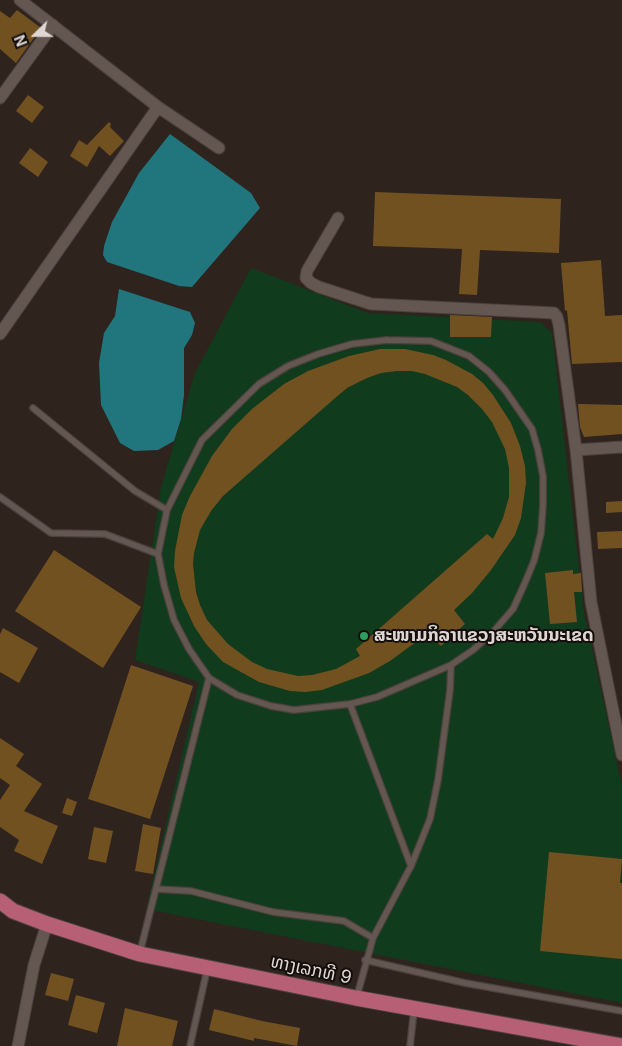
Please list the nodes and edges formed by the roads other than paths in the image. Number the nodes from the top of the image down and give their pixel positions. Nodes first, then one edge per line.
1 (20, 0) edge
2 (53, 25) junction
3 (0, 98) edge
4 (158, 106) junction
5 (219, 148) dead end
6 (338, 218) dead end
7 (0, 334) edge
8 (33, 408) dead end
9 (622, 447) edge
10 (576, 450) junction
11 (0, 497) edge
12 (167, 510) junction
13 (158, 554) junction
14 (451, 665) junction
15 (209, 678) junction
16 (350, 704) junction
17 (622, 755) edge
18 (411, 866) junction
19 (156, 888) junction
20 (0, 901) edge
21 (47, 924) junction
22 (372, 938) junction
23 (140, 954) junction
24 (365, 960) junction
25 (207, 968) junction
26 (356, 998) junction
27 (414, 1008) junction
28 (622, 1011) edge
29 (566, 1041) edge
30 (18, 1046) edge
31 (190, 1046) edge
32 (410, 1046) edge
33 (622, 1046) edge

1 - 2 street
2 - 3 street
2 - 4 street
4 - 5 street
4 - 7 street
6 - 10 street
8 - 12 lane
9 - 10 street
10 - 17 street
11 - 13 lane
12 - 13 lane
12 - 14 lane
13 - 15 lane
14 - 16 lane
14 - 18 lane
15 - 16 lane
15 - 19 lane
16 - 18 lane
18 - 22 lane
19 - 22 lane
19 - 23 lane
20 - 21 main road, ທາງເລກທີ 9
21 - 23 main road, ທາງເລກທີ 9
21 - 30 street
22 - 24 lane
23 - 25 main road, ທາງເລກທີ 9
24 - 26 lane
24 - 28 lane
25 - 26 main road, ທາງເລກທີ 9
25 - 31 lane
26 - 27 main road, ທາງເລກທີ 9
27 - 29 main road, ທາງເລກທີ 9
27 - 32 lane
29 - 33 main road, ທາງເລກທີ 9

